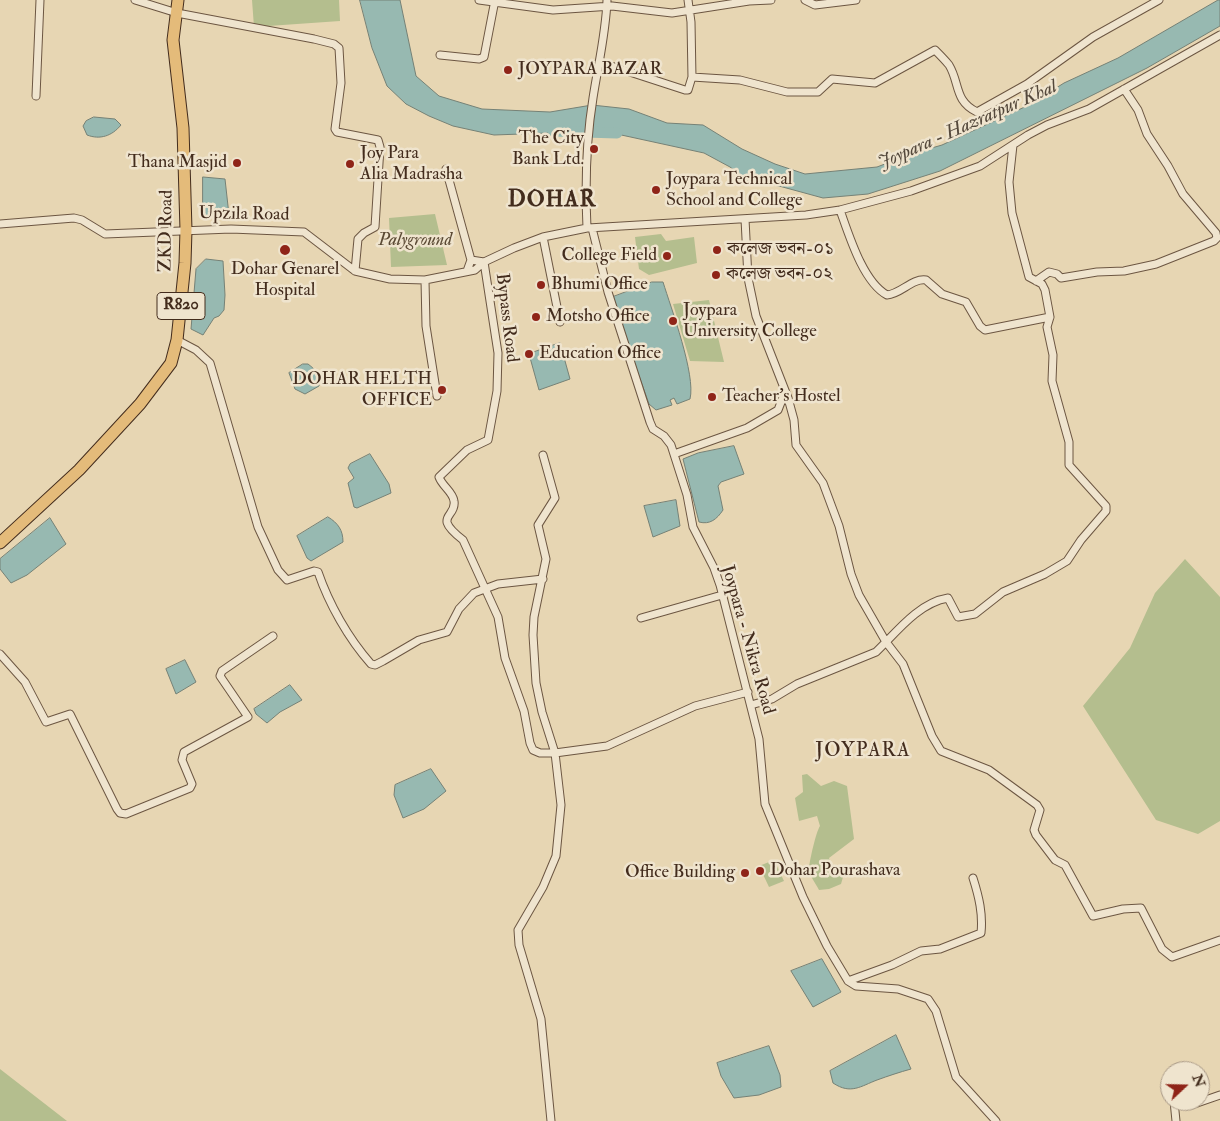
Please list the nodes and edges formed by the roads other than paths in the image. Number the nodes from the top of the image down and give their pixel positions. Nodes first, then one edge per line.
1 (40, 0) edge
2 (135, 0) edge
3 (178, 0) edge
4 (479, 0) edge
5 (607, 0) edge
6 (688, 0) edge
7 (771, 0) edge
8 (806, 0) edge
9 (856, 0) edge
10 (1158, 0) edge
11 (494, 2) edge
12 (607, 8) junction
13 (690, 11) junction
14 (177, 13) junction
15 (1220, 35) edge
16 (440, 55) dead end
17 (599, 62) junction
18 (692, 78) junction
19 (1124, 89) junction
20 (36, 96) dead end
21 (1013, 145) junction
22 (446, 169) dead end
23 (840, 210) junction
24 (745, 219) junction
25 (0, 224) edge
26 (590, 228) junction
27 (186, 230) junction
28 (543, 238) junction
29 (472, 260) junction
30 (484, 262) junction
31 (355, 271) junction
32 (466, 271) junction
33 (425, 280) junction
34 (1036, 281) junction
35 (1050, 318) junction
36 (560, 322) dead end
37 (177, 340) junction
38 (785, 392) junction
39 (437, 396) dead end
40 (674, 454) junction
41 (543, 455) dead end
42 (0, 543) edge
43 (543, 580) junction
44 (485, 588) junction
45 (722, 595) junction
46 (641, 618) dead end
47 (273, 636) dead end
48 (886, 642) junction
49 (0, 654) edge
50 (748, 692) junction
51 (751, 705) junction
52 (555, 753) junction
53 (973, 878) dead end
54 (1220, 940) edge
55 (848, 981) junction
56 (551, 1121) edge
57 (996, 1121) edge

1 - 20 street
2 - 14 street
3 - 14 main road, ZKD Road / R820
4 - 11 street
5 - 12 street
6 - 13 street
7 - 13 street
8 - 9 street
10 - 18 street
11 - 12 street
11 - 16 street
12 - 13 street
12 - 17 street
13 - 18 street
14 - 27 main road, ZKD Road / R820
14 - 31 street
15 - 19 street, Upzila Road
17 - 18 street
17 - 26 street
19 - 21 street, Upzila Road
19 - 34 street
21 - 23 street, Upzila Road
21 - 34 street
22 - 29 street
23 - 24 street, Upzila Road
23 - 35 street
24 - 26 street, Upzila Road
24 - 38 street
25 - 27 street, Upzila Road
26 - 28 street, Upzila Road
26 - 40 street, Joypara - Nikra Road
27 - 31 street, Upzila Road
27 - 37 main road, ZKD Road / R820
28 - 30 street, Upzila Road
28 - 36 street
29 - 30 street
29 - 32 street
30 - 32 street, Upzila Road
30 - 44 street, Bypass Road
31 - 33 street, Upzila Road
32 - 33 street, Upzila Road
33 - 39 street
34 - 35 street
35 - 48 street
37 - 42 main road, ZKD Road / R820
37 - 44 street
38 - 40 street
38 - 48 street
40 - 45 street, Joypara - Nikra Road
41 - 43 street
43 - 44 street
43 - 52 street
44 - 52 street
45 - 46 street
45 - 50 street, Joypara - Nikra Road
47 - 49 street
48 - 51 street
48 - 54 street
50 - 51 street, Joypara - Nikra Road
50 - 52 street
51 - 55 street, Joypara - Nikra Road
52 - 56 street
53 - 55 street
55 - 57 street

